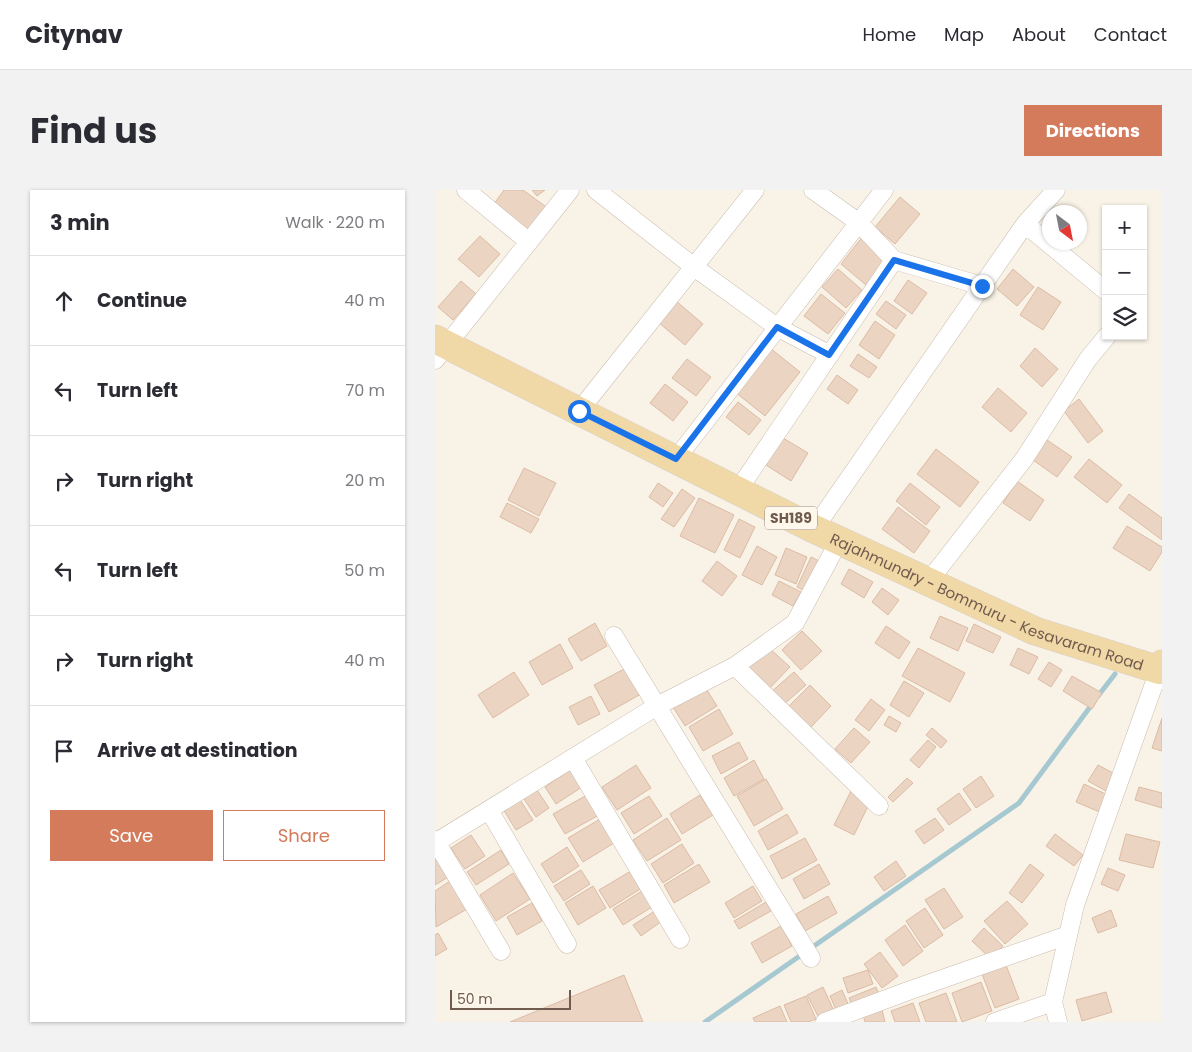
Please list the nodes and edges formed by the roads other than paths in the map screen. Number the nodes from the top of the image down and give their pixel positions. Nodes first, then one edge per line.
1 (465, 190) edge
2 (570, 190) edge
3 (596, 190) edge
4 (813, 190) edge
5 (884, 190) edge
6 (1056, 190) edge
7 (747, 193) edge
8 (858, 222) junction
9 (1025, 224) junction
10 (529, 242) junction
11 (894, 260) junction
12 (694, 267) junction
13 (982, 286) junction
14 (1102, 288) edge
15 (777, 327) junction
16 (1104, 340) edge
17 (439, 348) edge
18 (829, 355) junction
19 (579, 411) junction
20 (676, 459) junction
21 (738, 490) junction
22 (814, 529) junction
23 (839, 541) junction
24 (928, 582) junction
25 (615, 636) dead end
26 (735, 666) junction
27 (1161, 667) edge
28 (657, 706) junction
29 (573, 758) junction
30 (879, 806) dead end
31 (489, 810) junction
32 (435, 841) edge
33 (1068, 935) junction
34 (680, 939) dead end
35 (567, 944) dead end
36 (501, 951) dead end
37 (811, 958) dead end
38 (1053, 1002) junction
39 (825, 1022) edge
40 (995, 1022) edge
41 (1058, 1022) edge

1 - 10 street
2 - 10 street
3 - 12 street
4 - 8 street
5 - 8 street
6 - 9 street
7 - 12 street
8 - 11 street
8 - 15 street
9 - 13 street
9 - 14 street
10 - 17 street
11 - 13 street
11 - 18 street
12 - 15 street
12 - 19 street
13 - 22 street
15 - 18 street
15 - 20 street
16 - 24 street
17 - 19 main road, Rajahmundry - Bommuru - Kesavaram Road / SH189
18 - 21 street
19 - 20 main road, Rajahmundry - Bommuru - Kesavaram Road / SH189
20 - 21 main road, Rajahmundry - Bommuru - Kesavaram Road / SH189
21 - 22 main road, Rajahmundry - Bommuru - Kesavaram Road / SH189
22 - 23 main road, Rajahmundry - Bommuru - Kesavaram Road / SH189
23 - 24 main road, Rajahmundry - Bommuru - Kesavaram Road / SH189
23 - 26 street
24 - 27 main road, Rajahmundry - Bommuru - Kesavaram Road / SH189
25 - 28 street
26 - 28 street
26 - 30 street
27 - 33 street
28 - 29 street
28 - 37 street
29 - 31 street
29 - 34 street
31 - 32 street
31 - 35 street
32 - 36 street
33 - 38 street
33 - 39 street
38 - 40 street
38 - 41 street

